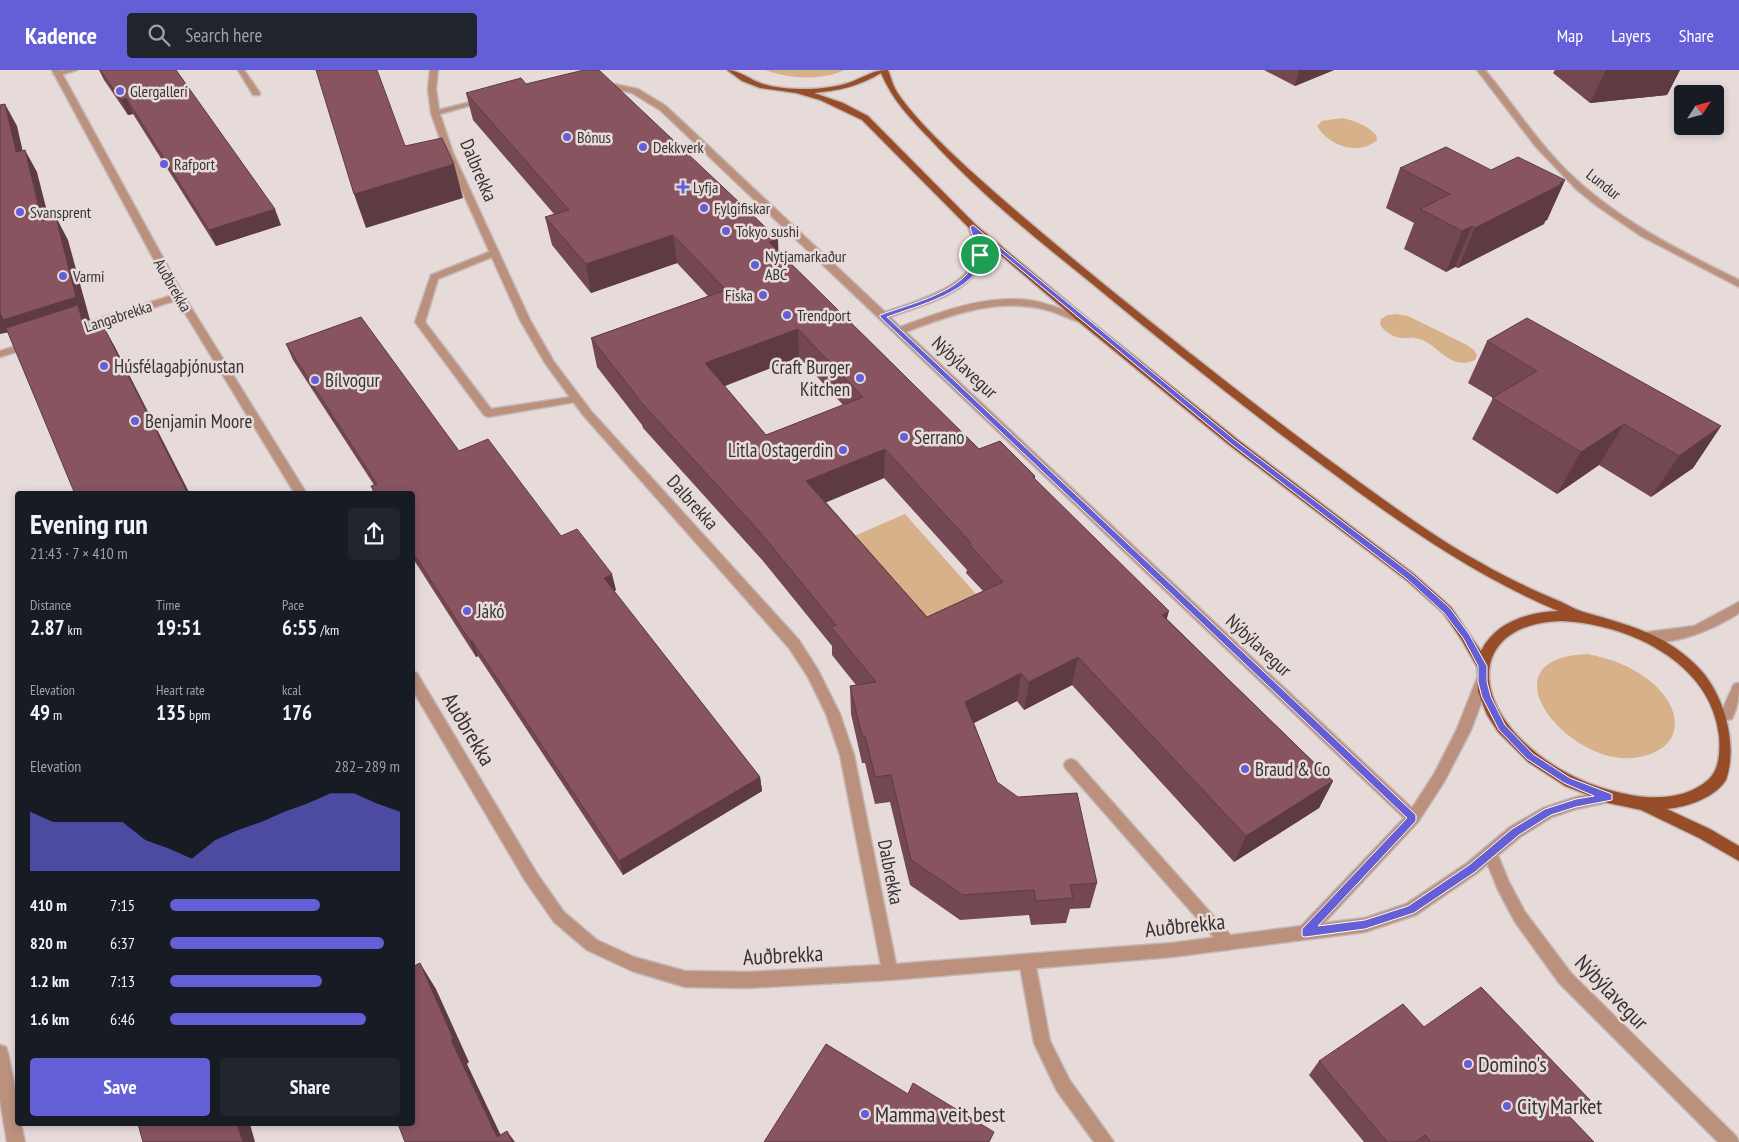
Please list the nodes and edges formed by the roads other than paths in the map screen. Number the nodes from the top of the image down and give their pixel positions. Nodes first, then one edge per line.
1 (73, 70) edge
2 (434, 70) edge
3 (724, 70) edge
4 (880, 70) edge
5 (884, 70) edge
6 (1481, 70) edge
7 (241, 71) edge
8 (732, 71) edge
9 (57, 72) edge
10 (590, 81) edge
11 (796, 91) junction
12 (256, 93) dead end
13 (499, 96) edge
14 (435, 113) junction
15 (973, 227) junction
16 (494, 253) junction
17 (1739, 284) edge
18 (178, 296) junction
19 (883, 316) junction
20 (1083, 320) junction
21 (898, 330) junction
22 (66, 333) edge
23 (38, 342) edge
24 (0, 354) edge
25 (577, 399) junction
26 (299, 491) edge
27 (1739, 607) edge
28 (1581, 616) junction
29 (1647, 637) junction
30 (1483, 666) junction
31 (415, 682) edge
32 (1482, 682) junction
33 (1739, 688) edge
34 (1727, 715) junction
35 (1736, 742) edge
36 (1071, 765) dead end
37 (1609, 797) junction
38 (1640, 803) junction
39 (1413, 818) junction
40 (1490, 853) junction
41 (1739, 854) edge
42 (1305, 933) junction
43 (1228, 942) junction
44 (1027, 961) junction
45 (890, 972) junction
46 (0, 1053) edge
47 (16, 1142) edge
48 (1105, 1142) edge
49 (1730, 1142) edge

1 - 9 street
2 - 14 street, Dalbrekka
3 - 8 main road
4 - 11 main road
5 - 28 main road
6 - 17 street, Lundur
7 - 12 street
8 - 11 main road
9 - 18 street, Auðbrekka
10 - 19 street, Nýbýlavegur
11 - 15 main road
13 - 14 street
14 - 16 street, Dalbrekka
15 - 19 street
15 - 20 main road
16 - 25 street, Dalbrekka
16 - 25 street
18 - 22 street, Langabrekka
18 - 26 street, Auðbrekka
19 - 21 street, Nýbýlavegur
20 - 21 street
20 - 30 main road
21 - 39 street, Nýbýlavegur
23 - 24 street
25 - 45 street, Dalbrekka
27 - 29 street
28 - 29 main road
28 - 30 main road
29 - 34 main road
30 - 32 main road
31 - 45 street, Auðbrekka
32 - 37 main road
32 - 39 street
33 - 34 street
34 - 35 main road
35 - 38 main road
36 - 43 street
37 - 38 main road
37 - 40 street, Auðbrekka
38 - 41 main road
39 - 42 street
40 - 42 street, Auðbrekka
40 - 49 street, Nýbýlavegur
42 - 43 street, Auðbrekka
43 - 44 street, Auðbrekka
44 - 45 street, Auðbrekka
44 - 48 street
46 - 47 street

